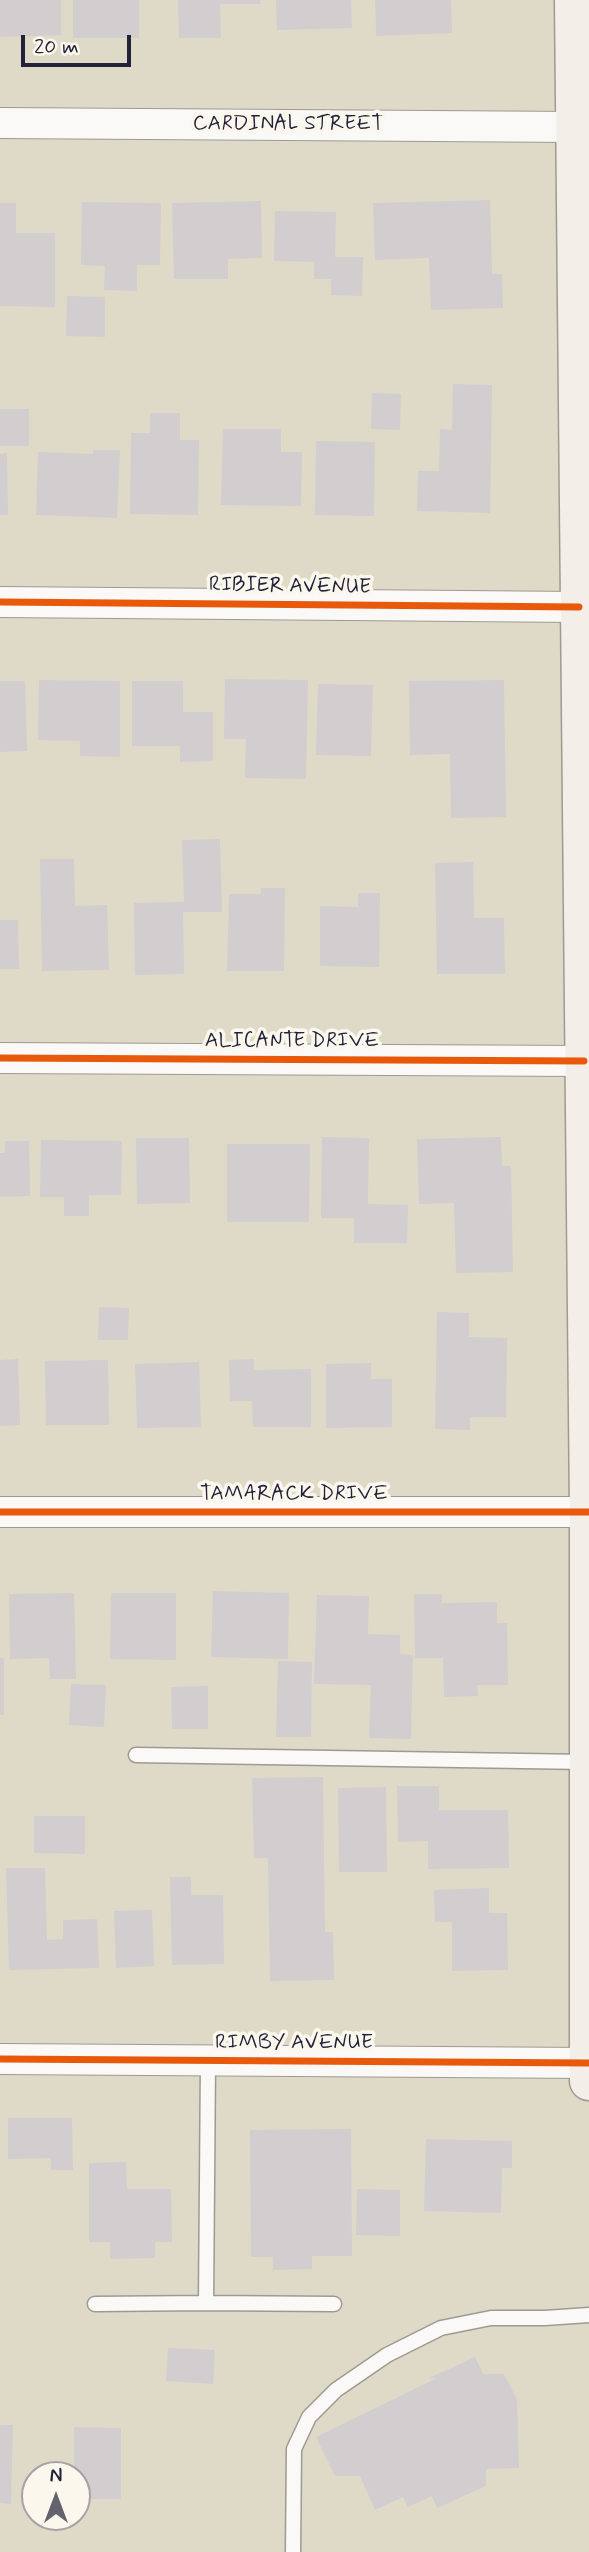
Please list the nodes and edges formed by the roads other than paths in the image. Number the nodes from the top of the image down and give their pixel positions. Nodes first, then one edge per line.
1 (575, 0) edge
2 (0, 123) edge
3 (576, 127) junction
4 (0, 602) edge
5 (579, 607) junction
6 (585, 728) edge
7 (0, 1058) edge
8 (584, 1060) junction
9 (0, 1512) edge
10 (589, 1512) edge
11 (136, 1755) dead end
12 (589, 1762) edge
13 (0, 2059) edge
14 (208, 2061) junction
15 (589, 2063) edge
16 (589, 2081) edge
17 (206, 2303) junction
18 (95, 2304) dead end
19 (334, 2304) dead end
20 (589, 2315) edge
21 (293, 2552) edge

1 - 3 main road
2 - 3 street, CARDINAL STREET
3 - 5 main road
4 - 5 street, RIBIER AVENUE
5 - 6 main road
6 - 8 main road
7 - 8 street, ALICANTE DRIVE
8 - 10 main road
9 - 10 street, TAMARACK DRIVE
10 - 12 main road
11 - 12 lane
12 - 15 main road
13 - 14 street, RIMBY AVENUE
14 - 15 street, RIMBY AVENUE
14 - 17 lane
15 - 16 main road
17 - 18 lane
17 - 19 lane
20 - 21 lane

